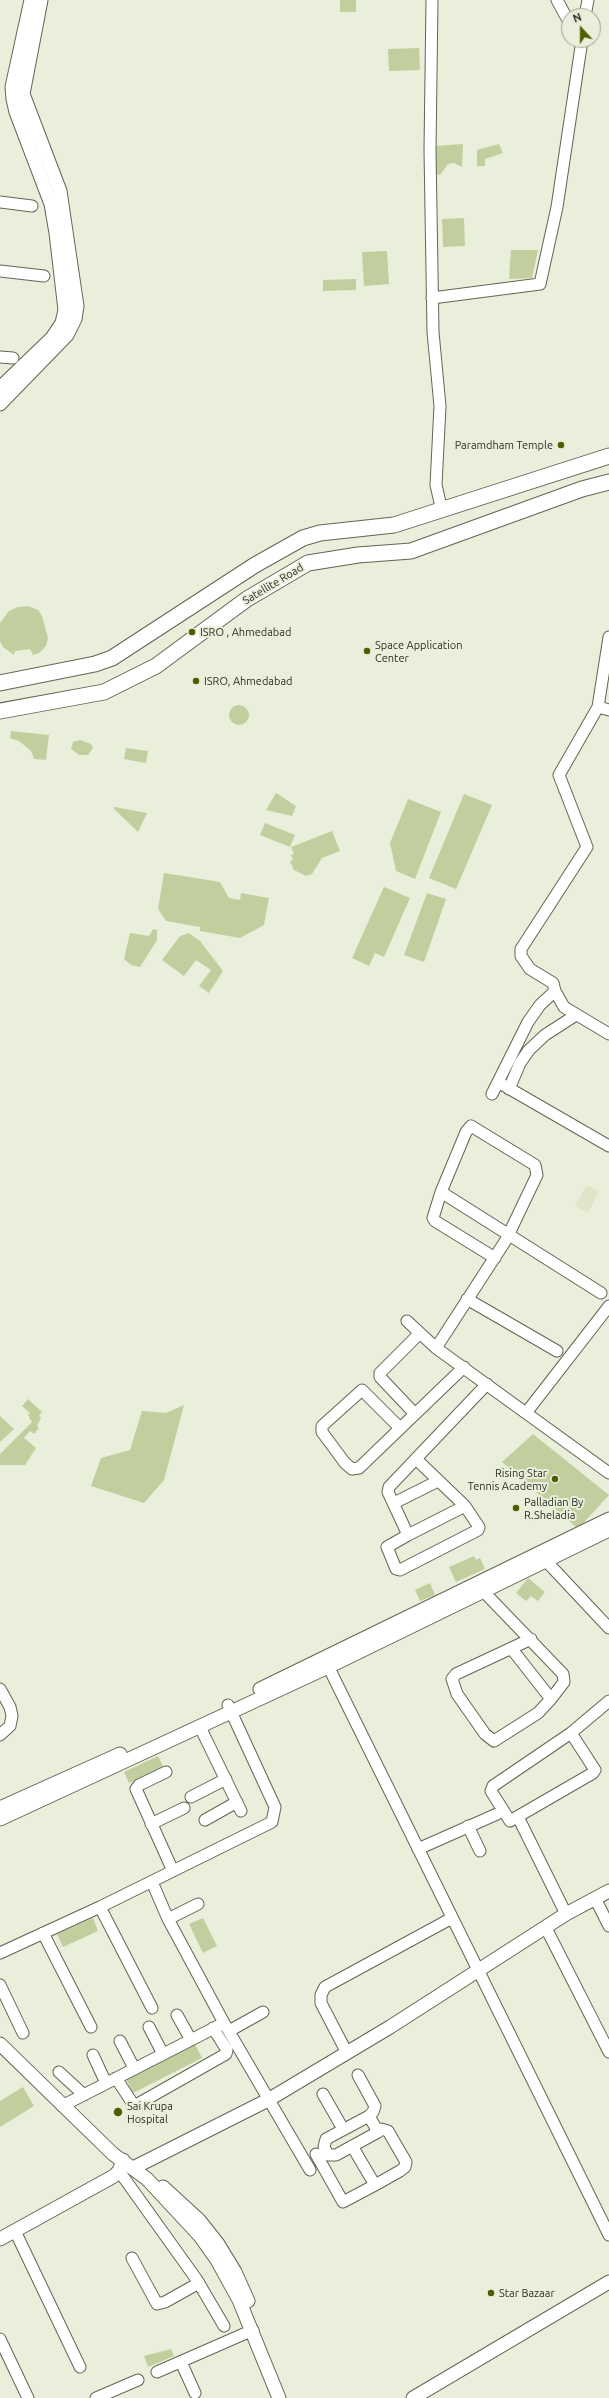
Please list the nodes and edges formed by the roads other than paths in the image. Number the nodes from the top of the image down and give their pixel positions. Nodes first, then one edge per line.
1 (31, 0) edge
2 (42, 0) edge
3 (432, 0) edge
4 (581, 48) edge
5 (24, 57) junction
6 (0, 202) edge
7 (32, 206) dead end
8 (0, 271) edge
9 (44, 276) dead end
10 (432, 298) junction
11 (59, 337) junction
12 (0, 357) edge
13 (13, 358) dead end
14 (0, 388) edge
15 (0, 404) edge
16 (609, 456) edge
17 (609, 482) edge
18 (442, 511) junction
19 (609, 637) edge
20 (0, 683) edge
21 (598, 707) junction
22 (609, 710) edge
23 (0, 711) edge
24 (555, 991) junction
25 (576, 1015) junction
26 (609, 1034) edge
27 (498, 1082) junction
28 (509, 1089) junction
29 (492, 1094) dead end
30 (609, 1146) edge
31 (441, 1192) junction
32 (508, 1234) junction
33 (495, 1258) junction
34 (601, 1293) dead end
35 (467, 1299) junction
36 (609, 1306) edge
37 (407, 1321) dead end
38 (420, 1333) junction
39 (436, 1348) junction
40 (557, 1351) dead end
41 (464, 1367) junction
42 (487, 1384) junction
43 (526, 1413) junction
44 (415, 1414) junction
45 (400, 1428) junction
46 (416, 1459) junction
47 (609, 1473) edge
48 (438, 1481) junction
49 (394, 1503) junction
50 (465, 1506) junction
51 (609, 1519) edge
52 (609, 1530) edge
53 (408, 1534) junction
54 (547, 1562) junction
55 (484, 1592) junction
56 (609, 1628) edge
57 (531, 1639) junction
58 (511, 1648) junction
59 (326, 1663) junction
60 (0, 1689) edge
61 (551, 1699) junction
62 (609, 1701) edge
63 (229, 1708) junction
64 (200, 1726) junction
65 (571, 1733) junction
66 (0, 1734) edge
67 (166, 1772) dead end
68 (226, 1780) junction
69 (191, 1797) dead end
70 (0, 1808) edge
71 (184, 1808) dead end
72 (497, 1814) dead end
73 (0, 1819) edge
74 (205, 1820) dead end
75 (521, 1823) dead end
76 (151, 1824) junction
77 (468, 1826) junction
78 (418, 1849) junction
79 (480, 1851) dead end
80 (173, 1871) junction
81 (152, 1882) junction
82 (609, 1890) edge
83 (595, 1898) junction
84 (198, 1904) dead end
85 (100, 1907) junction
86 (566, 1914) junction
87 (452, 1918) junction
88 (168, 1919) junction
89 (609, 1926) edge
90 (546, 1928) junction
91 (43, 1933) junction
92 (0, 1953) edge
93 (479, 1971) junction
94 (0, 1985) edge
95 (152, 2008) dead end
96 (263, 2012) dead end
97 (177, 2014) dead end
98 (90, 2026) dead end
99 (149, 2027) dead end
100 (226, 2027) junction
101 (213, 2028) junction
102 (23, 2033) dead end
103 (191, 2040) junction
104 (120, 2041) dead end
105 (0, 2044) edge
106 (609, 2052) edge
107 (347, 2053) junction
108 (163, 2054) junction
109 (93, 2055) dead end
110 (134, 2068) junction
111 (59, 2072) dead end
112 (358, 2076) dead end
113 (111, 2080) junction
114 (323, 2094) dead end
115 (84, 2095) junction
116 (268, 2100) junction
117 (62, 2106) junction
118 (369, 2116) junction
119 (343, 2129) junction
120 (378, 2132) junction
121 (352, 2146) junction
122 (320, 2152) junction
123 (125, 2167) junction
124 (375, 2185) junction
125 (15, 2231) junction
126 (609, 2235) edge
127 (0, 2239) edge
128 (132, 2258) dead end
129 (609, 2282) edge
130 (199, 2283) junction
131 (224, 2326) dead end
132 (253, 2330) junction
133 (0, 2339) edge
134 (181, 2362) junction
135 (80, 2367) dead end
136 (157, 2372) dead end
137 (138, 2380) dead end
138 (195, 2393) dead end
139 (28, 2398) edge
140 (96, 2398) edge
141 (279, 2398) edge
142 (413, 2398) edge

1 - 5 street
2 - 5 street
3 - 10 street
4 - 10 street
5 - 11 street
6 - 7 street
8 - 9 street
10 - 18 street
11 - 14 street
11 - 15 street
12 - 13 street
16 - 18 main road
17 - 23 main road, Satellite Road
18 - 20 main road
19 - 21 street
21 - 22 street
21 - 24 street
24 - 25 street
24 - 27 street
25 - 26 street
25 - 28 street
27 - 28 street
27 - 29 street
28 - 30 street
31 - 32 street
31 - 32 street
31 - 33 street
32 - 33 street
32 - 34 street
33 - 35 street
35 - 39 street
35 - 40 street
36 - 43 street
37 - 38 street
38 - 39 street
38 - 44 street
39 - 41 street
41 - 42 street
41 - 44 street
42 - 43 street
42 - 46 street
43 - 47 street
44 - 45 street
45 - 45 street
46 - 48 street
46 - 49 street
48 - 49 street
48 - 50 street
49 - 53 street
50 - 53 street
50 - 53 street
51 - 59 street
52 - 54 street
54 - 55 street
54 - 56 street
55 - 57 street
55 - 59 street
57 - 58 street
57 - 61 street
58 - 61 street
58 - 61 street
59 - 63 street
59 - 78 street
60 - 66 street
62 - 65 street
63 - 64 street
63 - 70 street
63 - 80 street
64 - 68 street
64 - 73 street
65 - 65 street
67 - 76 street
68 - 69 street
68 - 74 street
71 - 76 street
72 - 77 street
75 - 86 street
76 - 80 street
77 - 78 street
77 - 79 street
78 - 87 street
80 - 81 street
81 - 85 street
81 - 88 street
82 - 83 street
83 - 86 street
83 - 89 street
84 - 88 street
85 - 91 street
85 - 95 street
86 - 90 street
87 - 93 street
87 - 107 street
88 - 100 street
90 - 93 street
90 - 106 street
91 - 92 street
91 - 98 street
93 - 107 street
93 - 126 street
94 - 102 street
96 - 100 street
97 - 103 street
99 - 108 street
100 - 101 street
100 - 116 street
101 - 103 street
101 - 113 street
103 - 108 street
104 - 110 street
105 - 117 street
107 - 116 street
108 - 110 street
109 - 113 street
110 - 113 street
111 - 115 street
112 - 118 street
113 - 115 street
114 - 119 street
115 - 117 street
116 - 122 street
116 - 123 street
117 - 123 street
118 - 119 street
118 - 120 street
119 - 122 street
120 - 121 street
120 - 124 street
121 - 122 street
121 - 124 street
122 - 124 street
123 - 125 street
123 - 130 street
123 - 132 street
125 - 127 street
125 - 135 street
128 - 130 street
129 - 142 street
130 - 131 street
132 - 134 street
132 - 141 street
133 - 139 street
134 - 136 street
134 - 138 street
137 - 140 street

